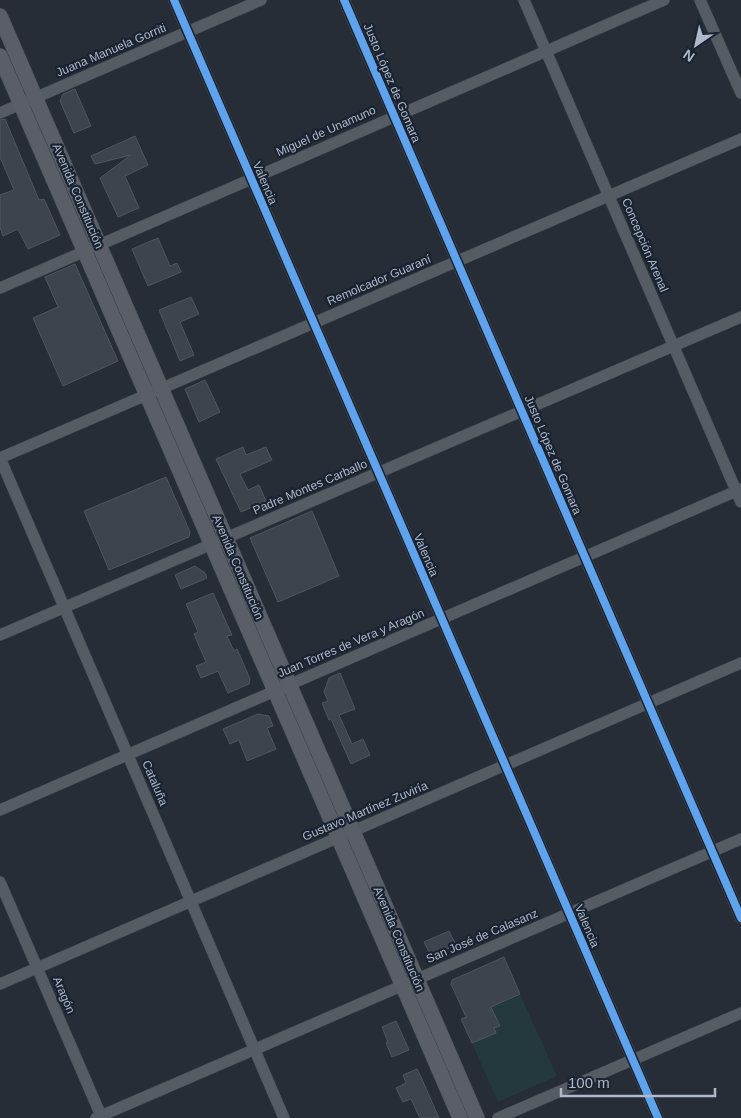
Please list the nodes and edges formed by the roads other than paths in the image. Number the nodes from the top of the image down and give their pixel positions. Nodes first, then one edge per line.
1 (174, 0) edge
2 (261, 0) edge
3 (344, 0) edge
4 (524, 0) edge
5 (664, 0) edge
6 (700, 0) edge
7 (0, 16) edge
8 (187, 32) junction
9 (546, 51) junction
10 (0, 56) edge
11 (741, 94) edge
12 (35, 97) junction
13 (21, 104) junction
14 (0, 113) edge
15 (395, 117) junction
16 (741, 139) edge
17 (251, 179) junction
18 (609, 196) junction
19 (99, 245) junction
20 (85, 251) junction
21 (457, 261) junction
22 (0, 288) edge
23 (741, 317) edge
24 (313, 323) junction
25 (674, 346) junction
26 (161, 389) junction
27 (147, 395) junction
28 (522, 411) junction
29 (0, 458) edge
30 (378, 473) junction
31 (739, 494) edge
32 (226, 538) junction
33 (212, 544) junction
34 (585, 557) junction
35 (65, 608) junction
36 (442, 619) junction
37 (0, 635) edge
38 (741, 664) edge
39 (290, 685) junction
40 (275, 691) junction
41 (649, 703) junction
42 (128, 755) junction
43 (505, 766) junction
44 (0, 810) edge
45 (353, 832) junction
46 (339, 838) junction
47 (741, 839) edge
48 (712, 852) junction
49 (0, 882) edge
50 (192, 901) junction
51 (569, 913) junction
52 (741, 918) edge
53 (37, 968) junction
54 (417, 979) junction
55 (0, 984) edge
56 (403, 985) junction
57 (741, 1013) edge
58 (254, 1050) junction
59 (633, 1060) junction
60 (100, 1117) edge
61 (284, 1118) edge
62 (460, 1118) edge
63 (477, 1118) edge
64 (498, 1118) edge
65 (658, 1118) edge

1 - 8 street, Valencia
2 - 8 street, Juana Manuela Gorriti
3 - 15 street, Justo López de Gomara
4 - 9 street, Concepción Arenal
5 - 9 street, Miguel de Unamuno
6 - 11 street
7 - 12 main road, Avenida Constitución
8 - 12 street, Juana Manuela Gorriti
8 - 17 street, Valencia
9 - 15 street, Miguel de Unamuno
9 - 18 street, Concepción Arenal
10 - 13 main road, Avenida Constitución
12 - 13 street, Juana Manuela Gorriti
12 - 19 main road, Avenida Constitución
13 - 14 street, Juana Manuela Gorriti
13 - 20 main road, Avenida Constitución
15 - 17 street, Miguel de Unamuno
15 - 21 street, Justo López de Gomara
16 - 18 street, Remolcador Guaraní
17 - 19 street, Miguel de Unamuno
17 - 24 street, Valencia
18 - 21 street, Remolcador Guaraní
18 - 25 street, Concepción Arenal
19 - 20 street, Miguel de Unamuno
19 - 26 main road, Avenida Constitución
20 - 22 street, Miguel de Unamuno
20 - 27 main road, Avenida Constitución
21 - 24 street, Remolcador Guaraní
21 - 28 street, Justo López de Gomara
23 - 25 street, Padre Montes Carballo
24 - 26 street, Remolcador Guaraní
24 - 30 street, Valencia
25 - 28 street, Padre Montes Carballo
25 - 31 street, Concepción Arenal
26 - 27 street, Remolcador Guaraní
26 - 32 main road, Avenida Constitución
27 - 29 street, Remolcador Guaraní
27 - 33 main road, Avenida Constitución
28 - 30 street, Padre Montes Carballo
28 - 34 street, Justo López de Gomara
29 - 35 street, Cataluña
30 - 32 street, Padre Montes Carballo
30 - 36 street, Valencia
31 - 34 street, Juan Torres de Vera y Aragón
32 - 33 street, Padre Montes Carballo
32 - 39 main road, Avenida Constitución
33 - 35 street, Padre Montes Carballo
33 - 40 main road, Avenida Constitución
34 - 36 street, Juan Torres de Vera y Aragón
34 - 41 street, Justo López de Gomara
35 - 37 street, Padre Montes Carballo
35 - 42 street, Cataluña
36 - 39 street, Juan Torres de Vera y Aragón
36 - 43 street, Valencia
38 - 41 street, Gustavo Martínez Zuviría
39 - 40 street, Juan Torres de Vera y Aragón
39 - 45 main road, Avenida Constitución
40 - 42 street, Juan Torres de Vera y Aragón
40 - 46 main road, Avenida Constitución
41 - 43 street, Gustavo Martínez Zuviría
41 - 48 street, Justo López de Gomara
42 - 44 street, Juan Torres de Vera y Aragón
42 - 50 street, Cataluña
43 - 45 street, Gustavo Martínez Zuviría
43 - 51 street, Valencia
45 - 46 street, Gustavo Martínez Zuviría
45 - 54 main road, Avenida Constitución
46 - 50 street, Gustavo Martínez Zuviría
46 - 56 main road, Avenida Constitución
47 - 48 street, San José de Calasanz
48 - 51 street, San José de Calasanz
48 - 52 street, Justo López de Gomara
49 - 53 street, Aragón
50 - 53 street, Gustavo Martínez Zuviría
50 - 58 street, Cataluña
51 - 54 street, San José de Calasanz
51 - 59 street, Valencia
53 - 55 street, Gustavo Martínez Zuviría
53 - 60 street, Aragón
54 - 56 street, San José de Calasanz
54 - 63 main road, Avenida Constitución
56 - 58 street, San José de Calasanz
56 - 62 main road, Avenida Constitución
57 - 59 street
58 - 60 street, San José de Calasanz
58 - 61 street, Cataluña
59 - 64 street
59 - 65 street, Valencia

